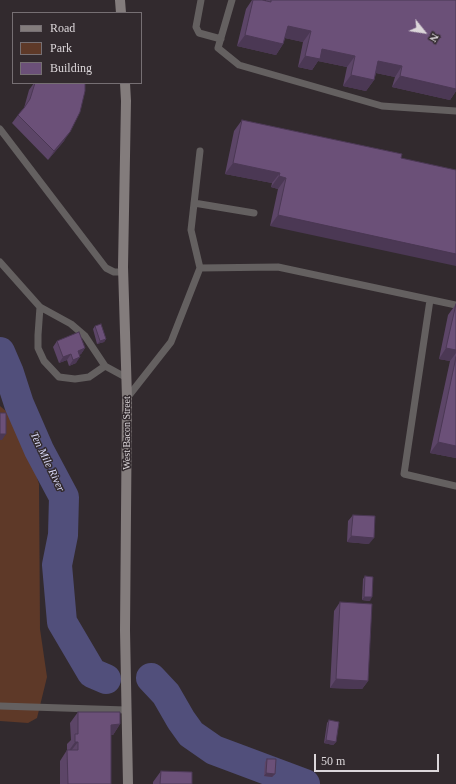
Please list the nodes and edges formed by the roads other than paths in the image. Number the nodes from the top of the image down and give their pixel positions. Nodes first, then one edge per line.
1 (120, 0) edge
2 (200, 0) edge
3 (232, 0) edge
4 (121, 12) edge
5 (221, 39) junction
6 (125, 84) edge
7 (456, 111) edge
8 (0, 129) edge
9 (200, 151) dead end
10 (194, 203) junction
11 (254, 213) dead end
12 (0, 262) edge
13 (200, 268) junction
14 (123, 272) junction
15 (430, 300) junction
16 (456, 305) edge
17 (40, 307) junction
18 (105, 366) junction
19 (127, 378) junction
20 (127, 398) junction
21 (456, 486) edge
22 (0, 706) edge
23 (126, 710) junction
24 (128, 784) edge

1 - 4 street
2 - 5 lane
3 - 5 lane
5 - 7 lane
6 - 14 street, West Bacon Street
8 - 14 lane
9 - 10 lane
10 - 11 lane
10 - 13 lane
12 - 17 lane
13 - 15 lane
13 - 20 lane
14 - 19 street, West Bacon Street
15 - 16 lane
15 - 21 lane
17 - 18 lane
17 - 18 lane
18 - 19 lane
19 - 20 street, West Bacon Street
20 - 23 street, West Bacon Street
22 - 23 lane
23 - 24 street, West Bacon Street

